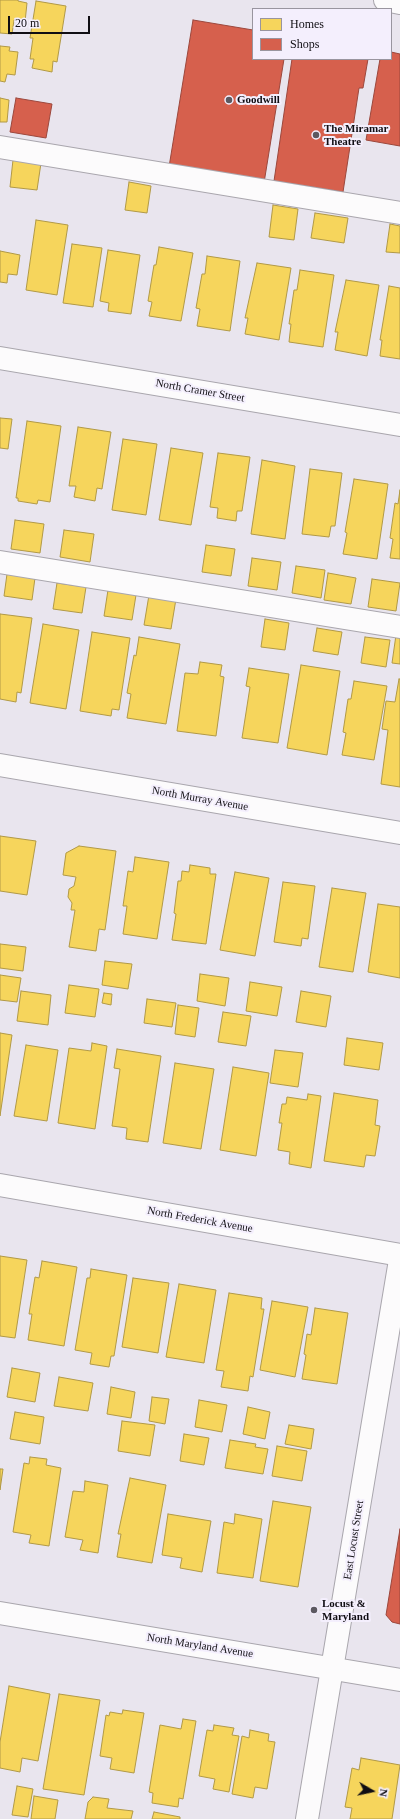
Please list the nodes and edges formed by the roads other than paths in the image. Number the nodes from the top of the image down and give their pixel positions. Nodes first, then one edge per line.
1 (385, 0) edge
2 (400, 3) edge
3 (0, 147) edge
4 (400, 213) edge
5 (0, 358) edge
6 (400, 425) edge
7 (0, 562) edge
8 (400, 628) edge
9 (0, 765) edge
10 (400, 833) edge
11 (0, 1185) edge
12 (400, 1255) edge
13 (400, 1260) edge
14 (0, 1613) edge
15 (333, 1668) junction
16 (400, 1680) edge
17 (307, 1819) edge

1 - 2 street
3 - 4 street
5 - 6 street, North Cramer Street
7 - 8 street
9 - 10 street, North Murray Avenue
11 - 12 street, North Frederick Avenue
13 - 15 street, East Locust Street
14 - 15 street, North Maryland Avenue
15 - 16 street, North Maryland Avenue
15 - 17 street, East Locust Street

